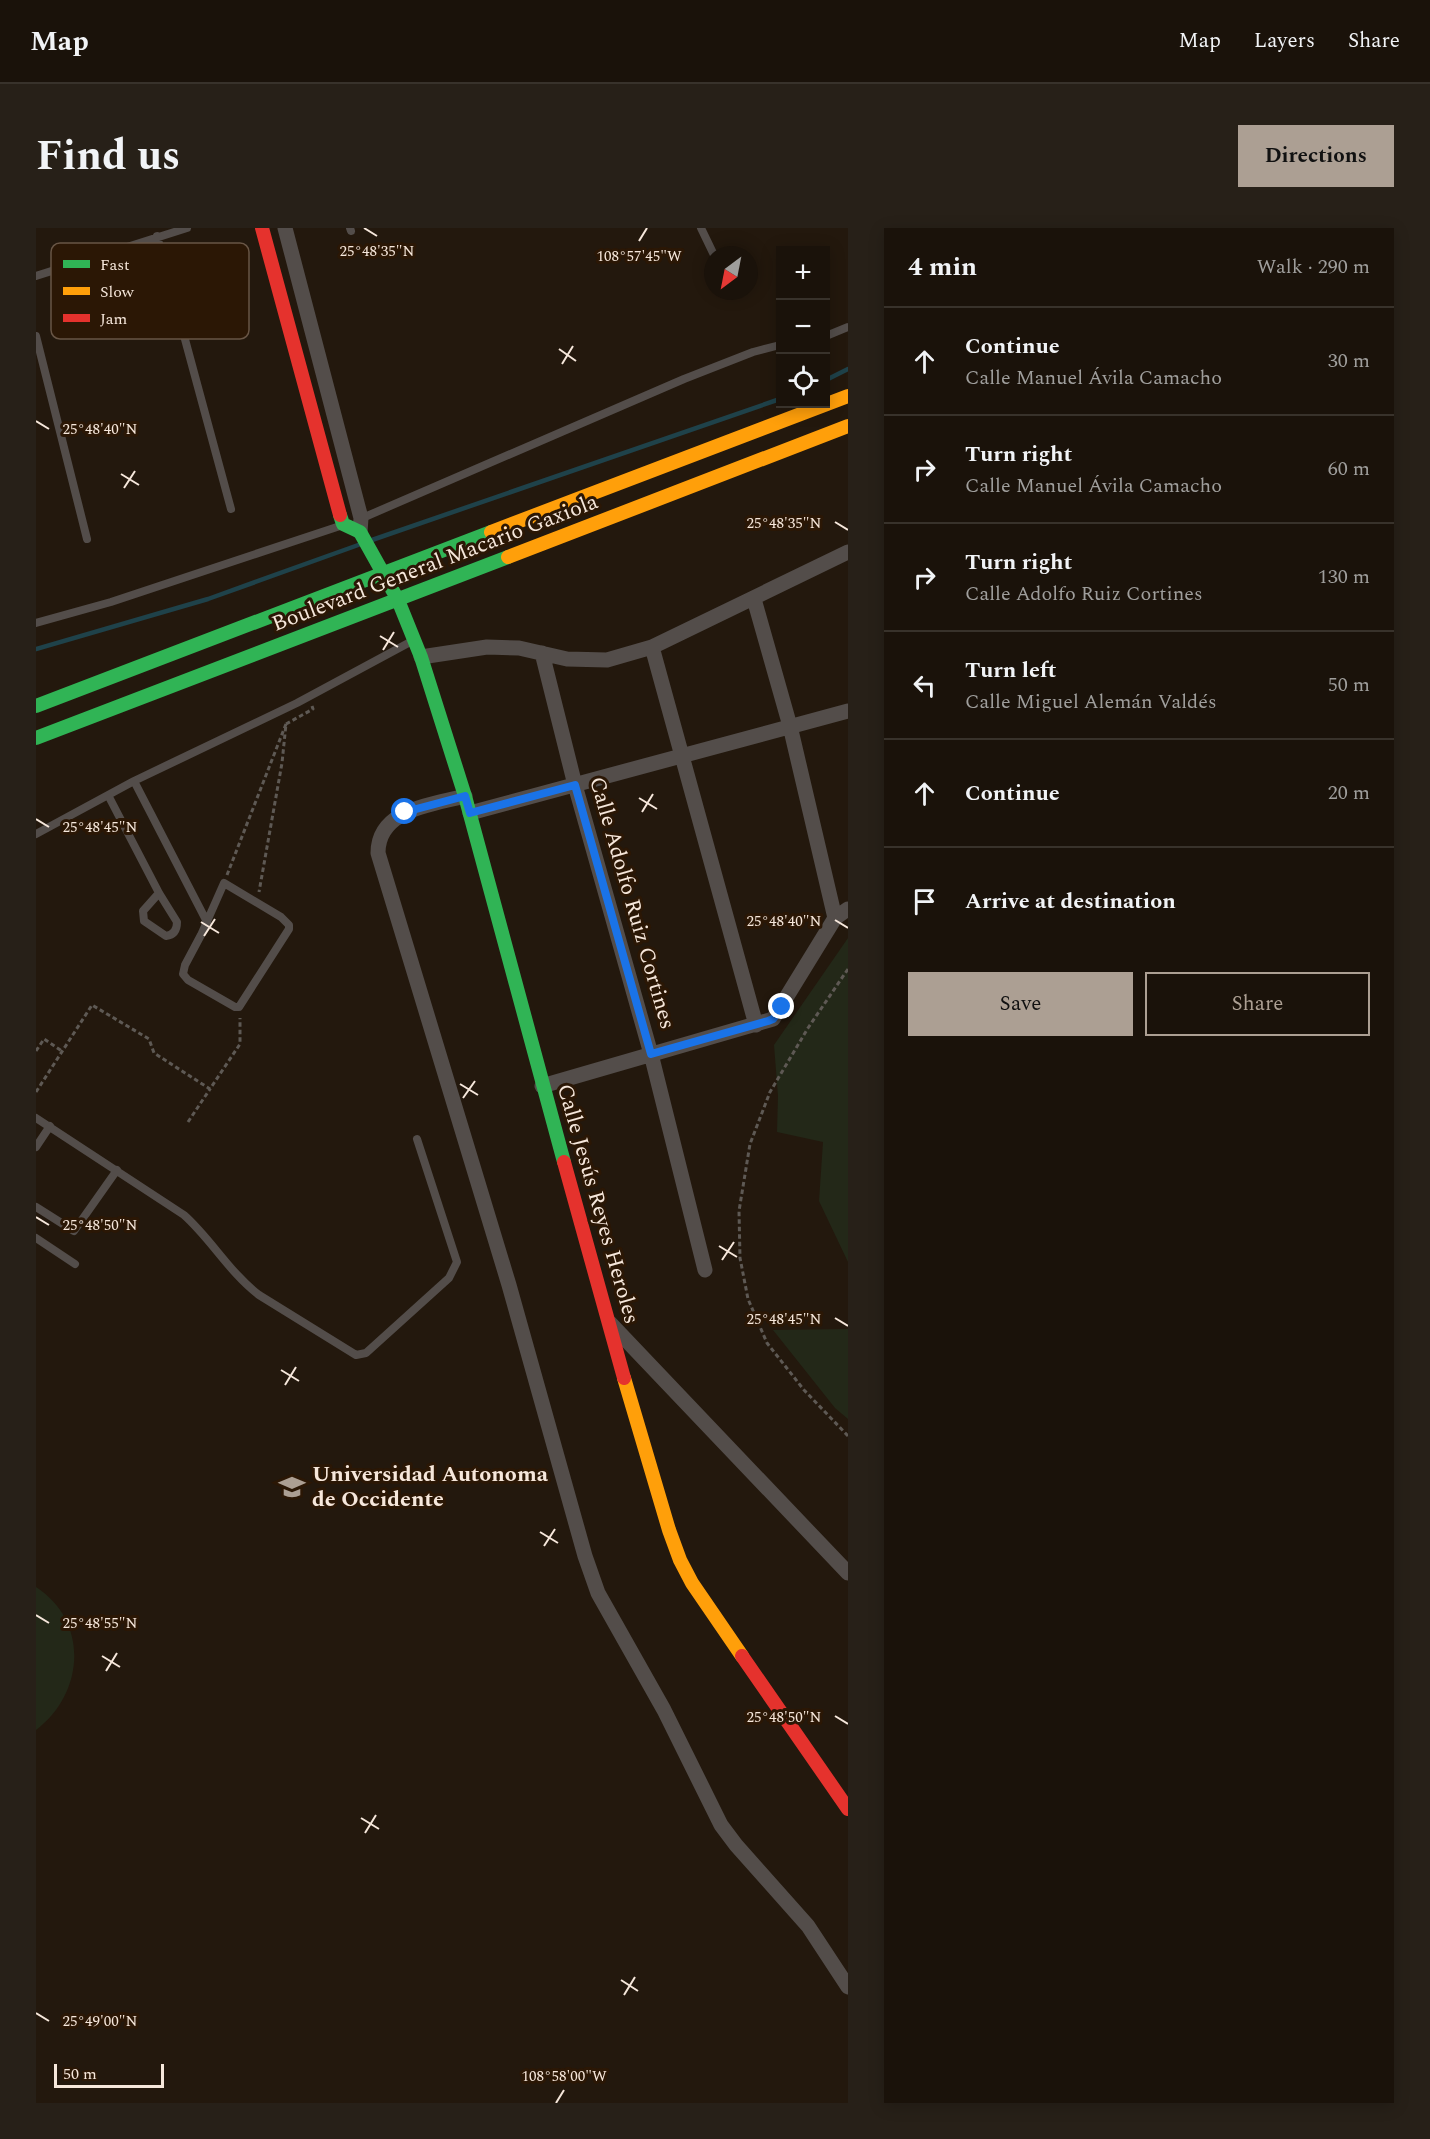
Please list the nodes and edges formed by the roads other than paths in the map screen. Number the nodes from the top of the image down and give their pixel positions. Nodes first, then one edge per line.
1 (187, 228) edge
2 (262, 228) edge
3 (285, 228) edge
4 (701, 228) edge
5 (157, 236) junction
6 (136, 243) edge
7 (159, 243) edge
8 (710, 246) edge
9 (51, 271) edge
10 (36, 276) edge
11 (848, 327) edge
12 (830, 334) edge
13 (36, 336) edge
14 (185, 339) edge
15 (776, 346) edge
16 (848, 396) edge
17 (848, 426) edge
18 (231, 509) dead end
19 (344, 524) junction
20 (361, 529) junction
21 (87, 539) dead end
22 (848, 552) edge
23 (383, 573) junction
24 (754, 599) junction
25 (398, 600) junction
26 (36, 623) edge
27 (415, 640) junction
28 (652, 647) junction
29 (542, 653) junction
30 (421, 657) junction
31 (36, 706) edge
32 (848, 711) edge
33 (790, 726) junction
34 (36, 738) edge
35 (682, 756) junction
36 (134, 781) junction
37 (575, 785) junction
38 (108, 795) junction
39 (465, 796) junction
40 (470, 813) junction
41 (36, 834) edge
42 (159, 893) junction
43 (842, 913) edge
44 (207, 922) junction
45 (756, 1025) junction
46 (651, 1054) junction
47 (542, 1086) junction
48 (36, 1118) edge
49 (50, 1126) junction
50 (417, 1139) dead end
51 (36, 1147) edge
52 (117, 1170) junction
53 (36, 1207) edge
54 (36, 1238) edge
55 (75, 1264) dead end
56 (705, 1270) dead end
57 (607, 1320) junction
58 (848, 1572) edge
59 (848, 1809) edge
60 (848, 1987) edge

1 - 5 lane
2 - 19 main road
3 - 20 street
4 - 8 lane
5 - 6 lane
5 - 7 lane
9 - 10 lane
11 - 12 lane
13 - 21 lane
14 - 18 lane
15 - 20 lane
16 - 23 main road, Boulevard General Macario Gaxiola
17 - 25 main road, Boulevard General Macario Gaxiola
19 - 20 main road
19 - 26 lane
20 - 23 main road, Calle Jesús Reyes Heroles
22 - 24 street
23 - 25 main road, Calle Jesús Reyes Heroles
23 - 31 main road, Boulevard General Macario Gaxiola
24 - 28 street
24 - 33 street
25 - 27 main road, Calle Jesús Reyes Heroles
25 - 34 main road, Boulevard General Macario Gaxiola
27 - 30 main road, Calle Jesús Reyes Heroles
27 - 36 lane
28 - 29 street
28 - 35 street
29 - 30 street
29 - 37 street, Calle Adolfo Ruiz Cortines
30 - 39 main road, Calle Jesús Reyes Heroles
32 - 33 street
33 - 35 street
33 - 43 street
35 - 37 street
35 - 45 street
36 - 38 lane
36 - 44 lane
37 - 40 street
37 - 46 street, Calle Adolfo Ruiz Cortines
38 - 41 lane
38 - 42 lane
39 - 40 main road, Calle Jesús Reyes Heroles
39 - 60 street
40 - 47 main road, Calle Jesús Reyes Heroles
42 - 42 lane
43 - 45 street
44 - 44 lane
45 - 46 street
46 - 47 street
46 - 56 street, Calle Adolfo Ruiz Cortines
47 - 57 main road, Calle Jesús Reyes Heroles
48 - 49 lane
49 - 51 lane
49 - 52 lane
50 - 52 lane
52 - 53 lane
54 - 55 lane
57 - 58 street
57 - 59 main road, Calle Jesús Reyes Heroles

